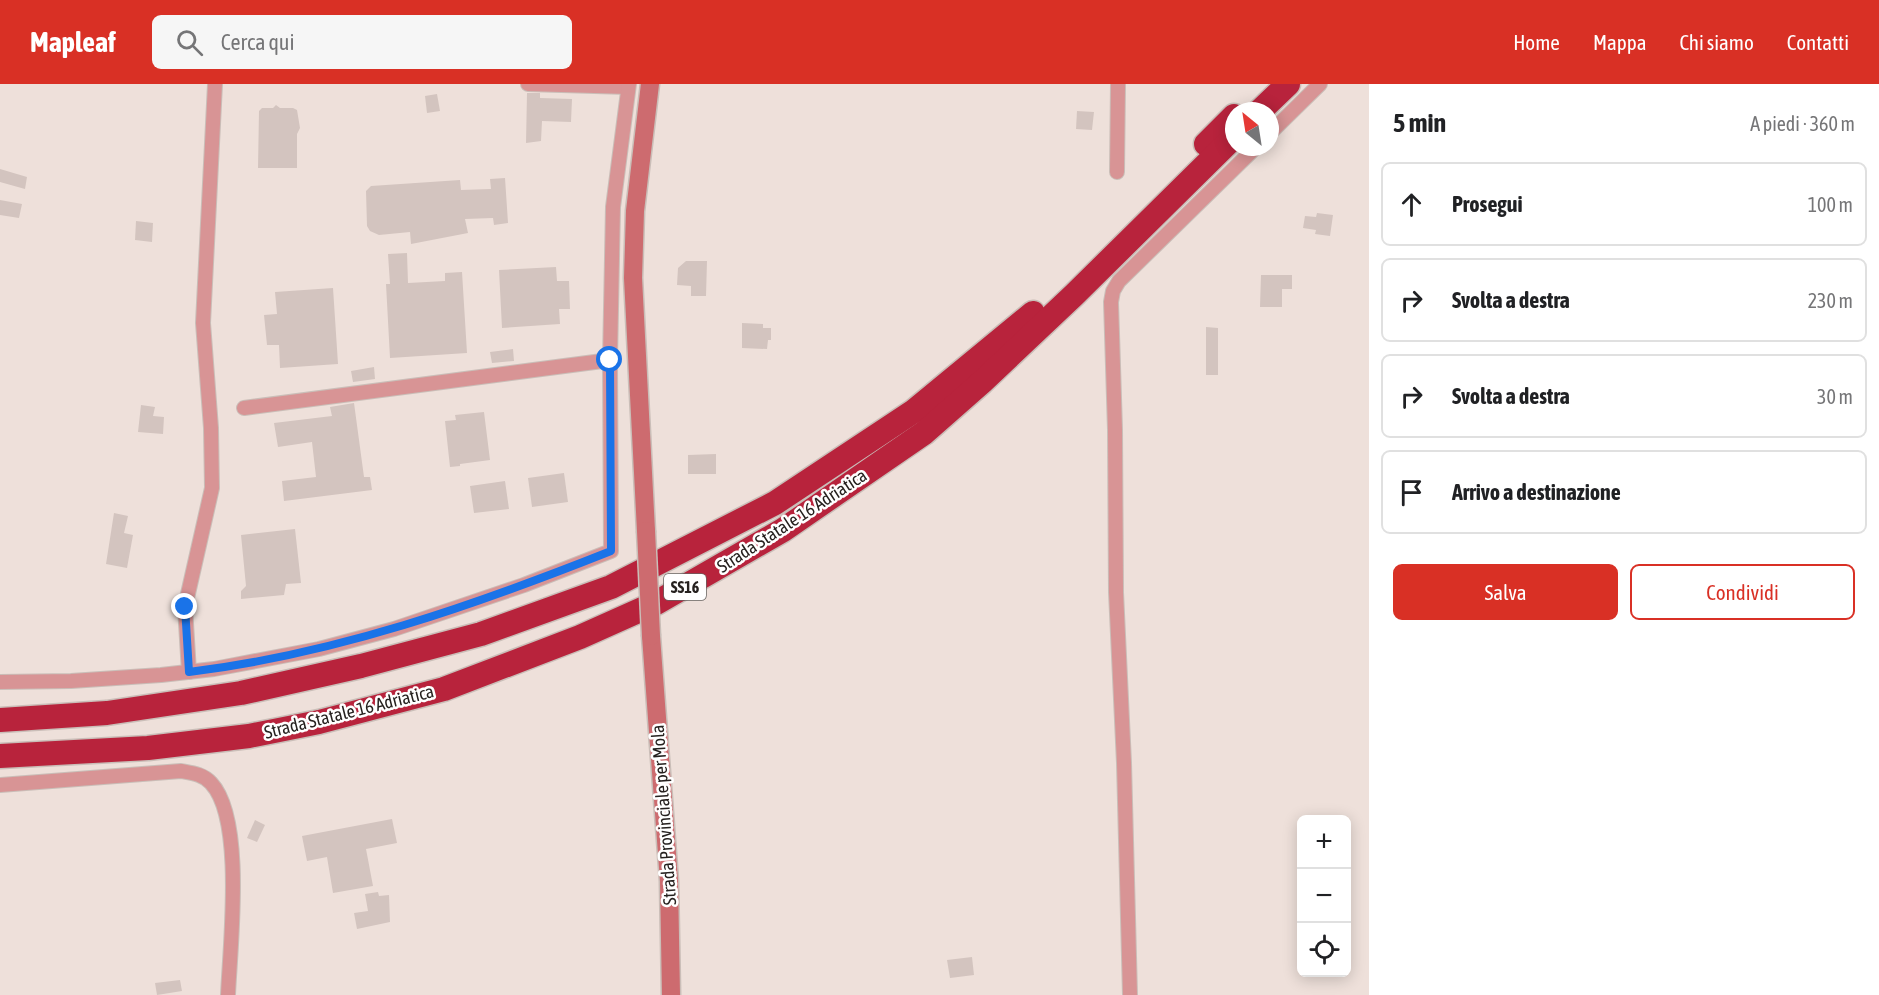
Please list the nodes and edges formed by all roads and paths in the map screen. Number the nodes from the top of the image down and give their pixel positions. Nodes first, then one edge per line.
1 (215, 84) edge
2 (528, 84) edge
3 (650, 84) edge
4 (1118, 84) edge
5 (1266, 84) edge
6 (1288, 84) edge
7 (1320, 84) edge
8 (628, 86) edge
9 (1248, 102) edge
10 (1269, 102) edge
11 (1279, 124) edge
12 (1225, 125) edge
13 (1225, 146) edge
14 (1247, 156) edge
15 (1118, 172) dead end
16 (610, 360) junction
17 (244, 408) dead end
18 (189, 672) junction
19 (0, 682) edge
20 (0, 720) edge
21 (0, 756) edge
22 (0, 785) edge
23 (228, 995) edge
24 (671, 995) edge
25 (1130, 995) edge

1 - 18 street
2 - 8 street
3 - 24 street, Strada Provinciale per Mola, bridge
4 - 15 street
5 - 9 highway
6 - 10 highway
7 - 11 street
8 - 16 street
12 - 20 highway, Strada Statale 16 Adriatica / SS16
13 - 21 highway, Strada Statale 16 Adriatica / SS16
14 - 25 street
16 - 17 street
16 - 18 street
18 - 19 street
22 - 23 street

